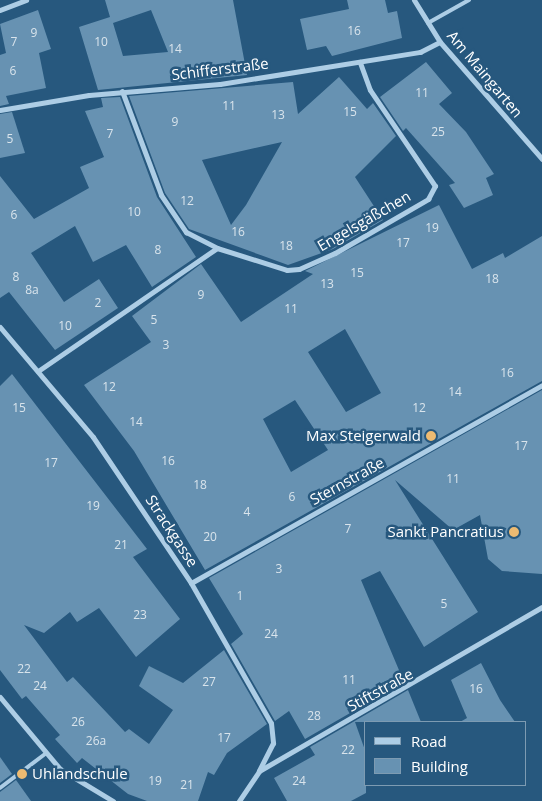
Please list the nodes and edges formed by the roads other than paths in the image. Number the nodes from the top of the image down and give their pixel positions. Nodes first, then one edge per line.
1 (26, 0) edge
2 (414, 0) edge
3 (469, 0) edge
4 (0, 10) edge
5 (428, 23) junction
6 (440, 42) junction
7 (360, 62) junction
8 (122, 91) junction
9 (0, 110) edge
10 (542, 160) edge
11 (217, 248) junction
12 (0, 327) edge
13 (38, 371) junction
14 (542, 385) edge
15 (191, 583) junction
16 (542, 607) edge
17 (0, 697) edge
18 (45, 754) junction
19 (259, 771) junction
20 (0, 788) edge
21 (113, 801) edge
22 (240, 801) edge

1 - 4 street
2 - 5 street, Am Maingarten
3 - 5 lane
5 - 6 street, Am Maingarten
6 - 7 street, Schifferstraße
6 - 10 street, Am Maingarten
7 - 8 street, Schifferstraße
7 - 11 street, Engelsgäßchen
8 - 9 street, Schifferstraße
8 - 11 street, Engelsgäßchen
11 - 13 street
12 - 13 street, Strackgasse
13 - 15 street, Strackgasse
14 - 15 street, Sternstraße
15 - 19 street, Strackgasse
16 - 19 street, Stiftstraße
17 - 18 street
18 - 20 lane
18 - 21 street
19 - 22 street, Stiftstraße

